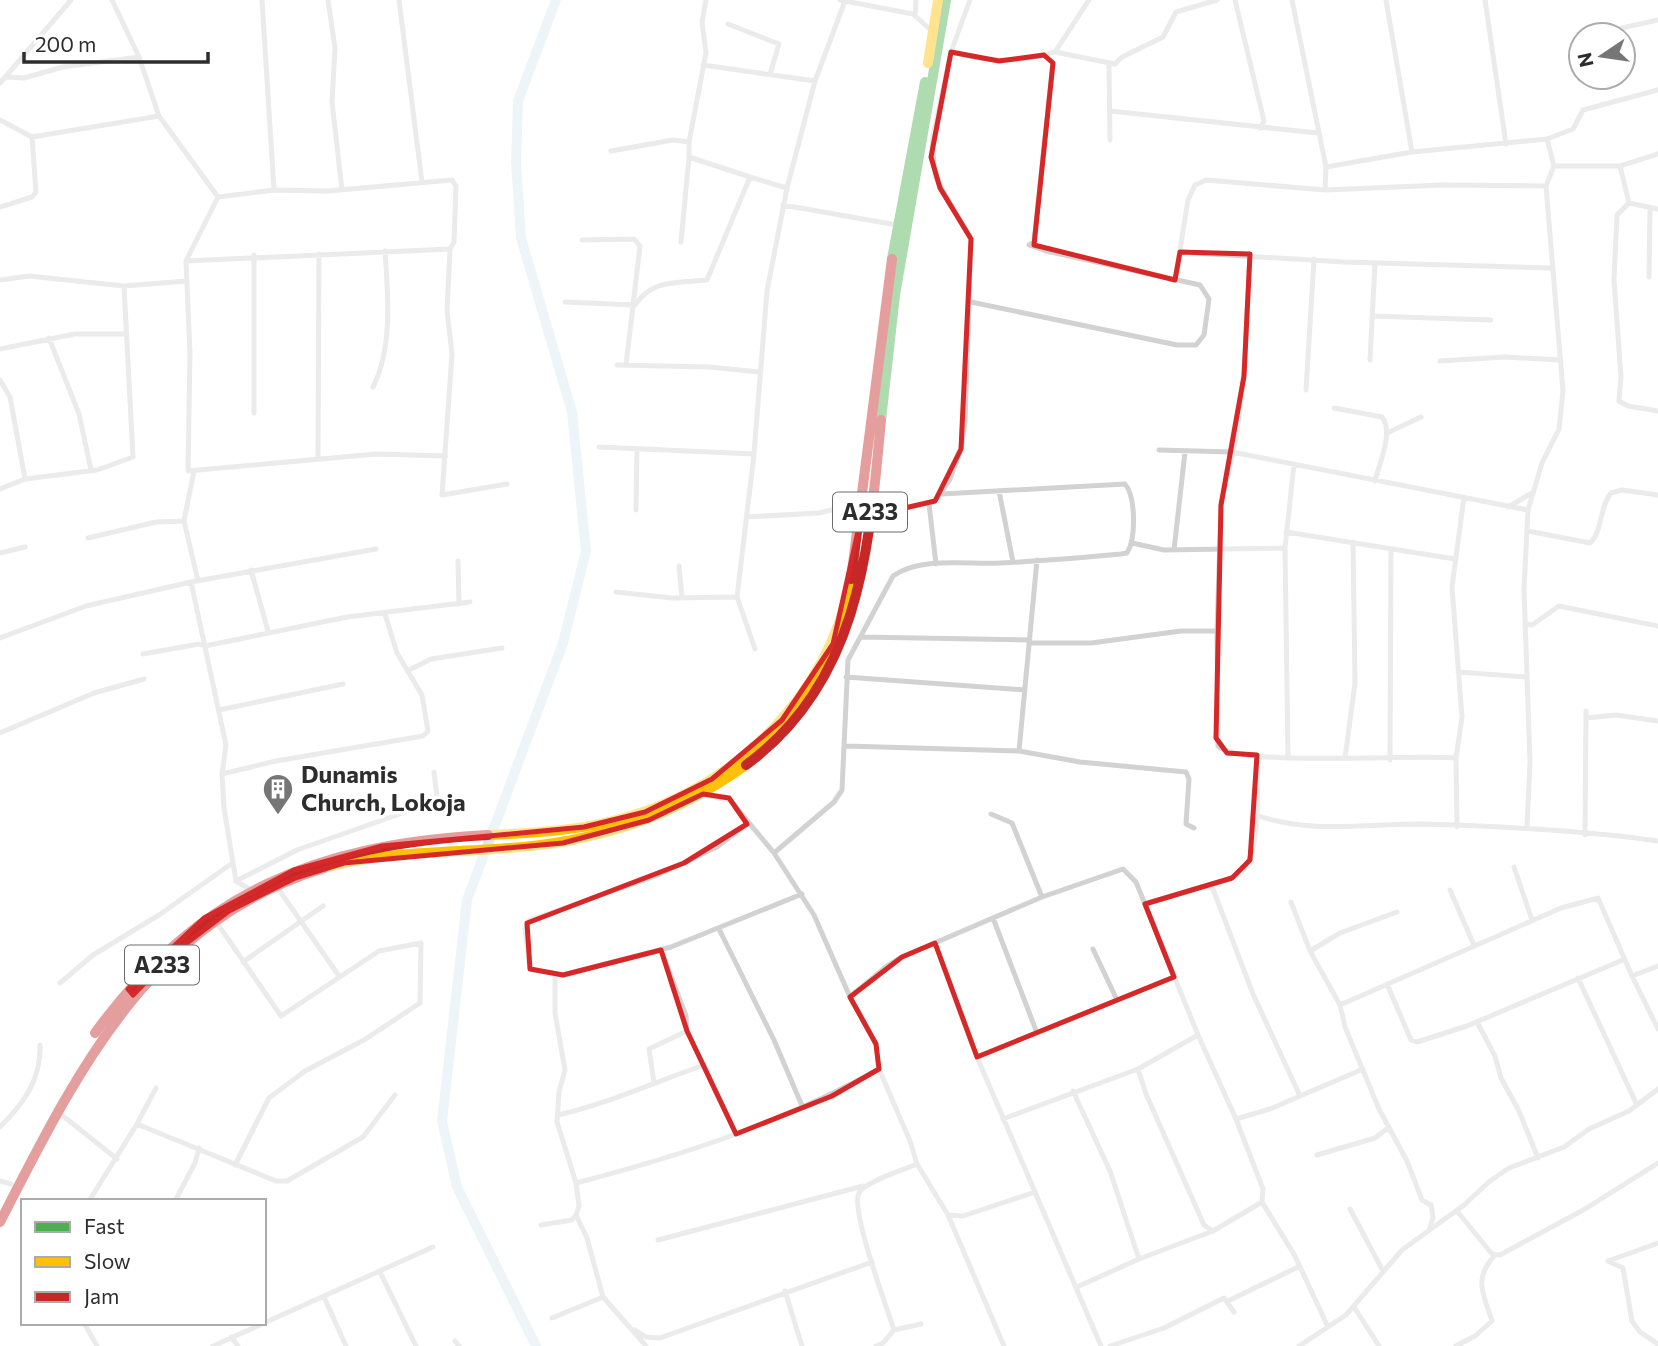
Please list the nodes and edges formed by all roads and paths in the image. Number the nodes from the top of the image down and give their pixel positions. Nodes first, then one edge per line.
1 (71, 0) edge
2 (112, 0) edge
3 (262, 0) edge
4 (328, 0) edge
5 (399, 0) edge
6 (706, 0) edge
7 (840, 0) edge
8 (916, 0) edge
9 (938, 0) edge
10 (946, 0) edge
11 (970, 0) edge
12 (1217, 0) edge
13 (1235, 0) edge
14 (1292, 0) edge
15 (1386, 0) edge
16 (1485, 0) edge
17 (845, 1) edge
18 (1085, 1) edge
19 (915, 16) junction
20 (1658, 20) edge
21 (728, 24) dead end
22 (1637, 25) edge
23 (933, 32) junction
24 (951, 52) junction
25 (1055, 52) junction
26 (1044, 55) junction
27 (139, 57) junction
28 (703, 65) junction
29 (932, 65) junction
30 (1110, 65) junction
31 (770, 74) junction
32 (6, 77) junction
33 (815, 81) junction
34 (0, 83) edge
35 (1658, 90) edge
36 (1110, 111) junction
37 (159, 116) junction
38 (0, 120) edge
39 (1260, 128) junction
40 (1318, 133) junction
41 (32, 137) junction
42 (1546, 139) junction
43 (1110, 140) dead end
44 (689, 142) junction
45 (1506, 144) junction
46 (611, 152) dead end
47 (1412, 152) junction
48 (1658, 154) edge
49 (689, 157) junction
50 (1554, 166) junction
51 (1620, 166) junction
52 (1326, 167) junction
53 (750, 177) junction
54 (422, 182) junction
55 (1546, 186) junction
56 (787, 188) junction
57 (274, 190) junction
58 (342, 190) junction
59 (1325, 190) junction
60 (218, 197) junction
61 (1629, 203) junction
62 (783, 205) junction
63 (0, 207) edge
64 (1650, 207) junction
65 (1658, 209) edge
66 (899, 225) junction
67 (582, 240) dead end
68 (681, 242) dead end
69 (450, 249) junction
70 (385, 251) junction
71 (1180, 252) junction
72 (319, 254) junction
73 (1250, 254) junction
74 (254, 255) junction
75 (1314, 259) junction
76 (186, 261) junction
77 (1375, 263) junction
78 (1550, 268) junction
79 (1649, 277) dead end
80 (0, 280) edge
81 (1175, 280) junction
82 (187, 281) junction
83 (124, 286) junction
84 (565, 302) dead end
85 (971, 302) junction
86 (635, 305) junction
87 (1372, 316) junction
88 (1491, 320) dead end
89 (126, 334) junction
90 (49, 338) junction
91 (0, 349) edge
92 (1370, 360) dead end
93 (1560, 360) junction
94 (1440, 361) dead end
95 (617, 365) dead end
96 (626, 365) junction
97 (759, 372) junction
98 (0, 380) edge
99 (373, 387) dead end
100 (1306, 390) dead end
101 (1334, 408) dead end
102 (1658, 411) edge
103 (254, 414) dead end
104 (1421, 417) dead end
105 (1387, 433) junction
106 (600, 447) dead end
107 (636, 450) junction
108 (1159, 450) dead end
109 (1185, 452) junction
110 (1232, 452) junction
111 (754, 454) junction
112 (446, 456) junction
113 (318, 459) junction
114 (1294, 464) junction
115 (91, 470) junction
116 (194, 471) junction
117 (25, 479) junction
118 (1375, 481) junction
119 (507, 484) dead end
120 (0, 489) edge
121 (999, 491) junction
122 (1532, 493) junction
123 (942, 494) junction
124 (1658, 495) edge
125 (1464, 496) junction
126 (863, 502) junction
127 (929, 504) junction
128 (1508, 507) junction
129 (636, 510) dead end
130 (1528, 510) junction
131 (746, 517) junction
132 (865, 517) junction
133 (184, 521) junction
134 (1286, 531) junction
135 (1528, 531) junction
136 (88, 538) dead end
137 (1353, 542) junction
138 (1132, 543) junction
139 (25, 547) dead end
140 (1221, 547) junction
141 (1285, 548) junction
142 (376, 550) dead end
143 (1174, 550) junction
144 (1391, 550) junction
145 (0, 553) edge
146 (1455, 559) junction
147 (1037, 560) junction
148 (458, 561) dead end
149 (1013, 562) junction
150 (936, 564) junction
151 (679, 566) dead end
152 (251, 570) junction
153 (194, 581) junction
154 (616, 592) dead end
155 (737, 597) junction
156 (682, 598) junction
157 (470, 602) dead end
158 (459, 604) junction
159 (385, 614) junction
160 (1525, 624) junction
161 (1658, 626) edge
162 (268, 631) junction
163 (1217, 631) junction
164 (861, 637) junction
165 (0, 638) edge
166 (1029, 641) junction
167 (205, 646) junction
168 (502, 648) dead end
169 (755, 649) dead end
170 (143, 654) dead end
171 (407, 671) junction
172 (1458, 672) junction
173 (846, 677) junction
174 (1527, 677) junction
175 (144, 679) dead end
176 (343, 684) dead end
177 (1025, 690) junction
178 (219, 710) junction
179 (1586, 710) dead end
180 (1586, 718) junction
181 (1658, 721) edge
182 (0, 733) edge
183 (846, 746) junction
184 (1019, 751) junction
185 (1257, 755) junction
186 (1288, 756) junction
187 (1345, 758) junction
188 (1456, 758) junction
189 (1390, 760) junction
190 (434, 772) dead end
191 (222, 775) junction
192 (703, 794) junction
193 (990, 814) dead end
194 (1256, 815) junction
195 (747, 824) junction
196 (1457, 827) junction
197 (1527, 827) junction
198 (1194, 828) dead end
199 (1585, 835) junction
200 (1658, 841) edge
201 (774, 853) junction
202 (231, 864) junction
203 (1514, 867) dead end
204 (236, 881) junction
205 (1205, 886) junction
206 (276, 887) junction
207 (251, 890) junction
208 (1450, 890) dead end
209 (802, 894) junction
210 (1042, 897) junction
211 (1291, 902) dead end
212 (1145, 904) junction
213 (323, 906) dead end
214 (1397, 912) dead end
215 (993, 918) junction
216 (215, 920) junction
217 (302, 920) junction
218 (1532, 920) junction
219 (719, 929) junction
220 (935, 943) junction
221 (1474, 945) junction
222 (1093, 949) dead end
223 (660, 950) junction
224 (1310, 951) junction
225 (1625, 959) junction
226 (243, 962) junction
227 (1658, 966) edge
228 (555, 974) junction
229 (339, 976) junction
230 (1632, 976) junction
231 (1174, 977) junction
232 (1578, 978) junction
233 (60, 983) dead end
234 (1387, 984) junction
235 (130, 992) junction
236 (850, 996) junction
237 (1117, 1000) junction
238 (1340, 1005) junction
239 (1477, 1021) junction
240 (1658, 1028) edge
241 (687, 1031) junction
242 (1037, 1033) junction
243 (1198, 1035) junction
244 (40, 1045) dead end
245 (976, 1058) junction
246 (704, 1065) junction
247 (879, 1069) junction
248 (1138, 1069) junction
249 (1363, 1069) junction
250 (654, 1083) junction
251 (156, 1088) dead end
252 (1658, 1089) edge
253 (1073, 1091) junction
254 (395, 1095) dead end
255 (1300, 1096) junction
256 (1636, 1103) junction
257 (803, 1108) junction
258 (58, 1112) junction
259 (558, 1115) junction
260 (1003, 1119) junction
261 (1236, 1119) junction
262 (137, 1124) junction
263 (0, 1127) edge
264 (1388, 1128) junction
265 (736, 1134) junction
266 (199, 1148) junction
267 (1317, 1155) dead end
268 (1538, 1158) junction
269 (117, 1159) junction
270 (1658, 1163) edge
271 (917, 1164) junction
272 (235, 1165) junction
273 (6, 1182) edge
274 (576, 1183) junction
275 (866, 1185) junction
276 (1035, 1192) junction
277 (90, 1199) edge
278 (175, 1199) edge
279 (1262, 1202) junction
280 (0, 1206) edge
281 (1350, 1209) dead end
282 (1432, 1211) junction
283 (1457, 1211) junction
284 (576, 1215) junction
285 (948, 1216) junction
286 (1447, 1217) junction
287 (0, 1222) edge
288 (1204, 1225) junction
289 (541, 1226) dead end
290 (1430, 1228) junction
291 (1213, 1231) junction
292 (1200, 1237) junction
293 (658, 1240) dead end
294 (1658, 1243) edge
295 (433, 1247) dead end
296 (1495, 1255) junction
297 (1139, 1259) junction
298 (872, 1262) junction
299 (1298, 1267) junction
300 (1383, 1271) junction
301 (380, 1272) junction
302 (1077, 1287) junction
303 (785, 1291) junction
304 (324, 1297) junction
305 (603, 1297) junction
306 (1228, 1301) junction
307 (1354, 1307) junction
308 (1234, 1312) dead end
309 (266, 1318) edge
310 (552, 1318) dead end
311 (269, 1322) junction
312 (266, 1323) edge
313 (921, 1324) dead end
314 (84, 1325) edge
315 (261, 1325) edge
316 (1328, 1327) junction
317 (635, 1330) junction
318 (894, 1330) junction
319 (231, 1337) junction
320 (888, 1343) edge
321 (1658, 1344) edge
322 (97, 1346) edge
323 (213, 1346) edge
324 (238, 1346) edge
325 (346, 1346) edge
326 (416, 1346) edge
327 (646, 1346) edge
328 (802, 1346) edge
329 (876, 1346) edge
330 (1004, 1346) edge
331 (1101, 1346) edge
332 (1110, 1346) edge
333 (1299, 1346) edge
334 (1379, 1346) edge
335 (1456, 1346) edge

1 - 32 street
2 - 27 street
3 - 57 street
4 - 58 street
5 - 54 street
6 - 28 street
7 - 17 street
8 - 19 street
9 - 23 highway, A233
10 - 29 highway, A233
11 - 24 street
12 - 30 street
13 - 39 street
14 - 40 street
15 - 47 street
16 - 45 street
17 - 19 street
17 - 33 street
18 - 25 street
19 - 23 street
20 - 22 street
21 - 31 street
23 - 29 highway, A233
24 - 26 street
24 - 85 street
25 - 26 street
25 - 30 street
26 - 81 street
27 - 32 street
27 - 37 street
28 - 31 street
28 - 44 street
29 - 66 highway, A233
29 - 132 highway, A233
30 - 36 street
31 - 33 street
32 - 34 street
33 - 56 street
35 - 42 street
36 - 39 street
36 - 43 street
37 - 41 street
37 - 60 street
38 - 41 street
39 - 40 street
40 - 52 street
41 - 63 street
42 - 45 street
42 - 50 street
44 - 46 street
44 - 49 street
45 - 47 street
47 - 52 street
48 - 51 street
49 - 53 street
49 - 68 street
50 - 51 street
50 - 55 street
51 - 61 street
52 - 59 street
53 - 56 street
53 - 86 street
54 - 58 street
54 - 69 street
55 - 59 street
55 - 78 street
56 - 62 street
57 - 58 street
57 - 60 street
59 - 71 street
60 - 76 street
61 - 64 street
61 - 102 street
62 - 66 street
62 - 97 street
64 - 65 street
64 - 79 street
66 - 126 highway, A233
67 - 86 street
69 - 70 street
69 - 112 street
70 - 72 street
70 - 99 street
71 - 73 street
71 - 81 street
72 - 74 street
72 - 113 street
73 - 75 street
73 - 110 street
74 - 76 street
74 - 103 street
75 - 77 street
75 - 100 street
76 - 82 street
77 - 78 street
77 - 87 street
78 - 93 street
80 - 83 street
81 - 85 street
82 - 83 street
82 - 116 street
83 - 89 street
84 - 86 street
85 - 123 street
86 - 96 street
87 - 88 street
87 - 92 street
89 - 90 street
89 - 115 street
90 - 91 street
90 - 115 street
93 - 94 street
93 - 122 street
95 - 96 street
96 - 97 street
97 - 111 street
98 - 117 street
101 - 105 street
104 - 105 street
105 - 118 street
106 - 107 street
107 - 111 street
107 - 129 street
108 - 109 street
109 - 110 street
109 - 143 street
110 - 114 street
110 - 140 street
111 - 131 street
112 - 113 street
112 - 119 street
113 - 116 street
114 - 118 street
114 - 134 street
115 - 117 street
116 - 133 street
117 - 120 street
118 - 125 street
121 - 123 street
121 - 138 street
121 - 149 street
122 - 128 street
122 - 130 street
123 - 127 street
124 - 135 street
125 - 128 street
125 - 146 street
126 - 131 street
126 - 132 highway, A233
127 - 132 street
127 - 150 street
128 - 130 street
130 - 135 street
131 - 155 street
132 - 192 highway, A233
132 - 207 highway, A233
133 - 136 street
133 - 153 street
134 - 137 street
134 - 141 street
135 - 160 street
137 - 144 street
137 - 187 street
138 - 143 street
138 - 147 street
139 - 145 street
140 - 141 street
140 - 143 street
140 - 163 street
141 - 186 street
142 - 152 street
144 - 146 street
144 - 189 street
146 - 172 street
147 - 149 street
147 - 166 street
148 - 158 street
149 - 150 street
150 - 164 street
151 - 156 street
152 - 153 street
152 - 162 street
153 - 165 street
153 - 167 street
154 - 156 street
155 - 156 street
155 - 169 street
157 - 158 street
158 - 159 street
159 - 162 street
159 - 171 street
160 - 161 street
160 - 174 street
162 - 167 street
163 - 166 street
163 - 185 street
164 - 166 street
164 - 173 street
166 - 177 street
167 - 170 street
167 - 178 street
168 - 171 street
171 - 191 street
172 - 174 street
172 - 188 street
173 - 177 street
173 - 183 street
174 - 197 street
175 - 182 street
176 - 178 street
177 - 184 street
178 - 191 street
179 - 180 street
180 - 181 street
180 - 199 street
183 - 184 street
183 - 201 street
184 - 198 street
185 - 186 street
185 - 194 street
186 - 187 street
187 - 189 street
188 - 189 street
188 - 196 street
190 - 204 street
191 - 202 street
192 - 195 street
192 - 206 highway, A233
193 - 210 street
194 - 196 street
194 - 205 street
195 - 201 street
195 - 228 street
196 - 197 street
197 - 199 street
199 - 200 street
201 - 209 street
202 - 204 street
202 - 233 street
203 - 218 street
204 - 207 street
205 - 212 street
205 - 255 street
206 - 216 highway, A233
206 - 217 street
207 - 235 highway, A233
208 - 221 street
209 - 219 street
209 - 236 street
210 - 212 street
210 - 215 street
211 - 224 street
212 - 231 street
213 - 217 street
214 - 224 street
215 - 220 street
215 - 242 street
216 - 226 street
216 - 235 highway, A233
217 - 226 street
217 - 229 street
218 - 221 street
218 - 225 street
219 - 223 street
219 - 257 street
220 - 236 street
220 - 245 street
221 - 234 street
222 - 237 street
223 - 228 street
223 - 241 street
224 - 238 street
225 - 230 street
225 - 232 street
226 - 229 street
227 - 230 street
228 - 259 street
229 - 272 street
230 - 240 street
231 - 237 street
231 - 243 street
232 - 239 street
232 - 256 street
234 - 238 street
234 - 239 street
235 - 258 highway, A233
235 - 273 highway, A233
236 - 247 street
237 - 242 street
238 - 249 street
239 - 268 street
241 - 246 street
241 - 250 street
242 - 245 street
243 - 248 street
243 - 261 street
244 - 263 street
245 - 260 street
246 - 250 street
246 - 265 street
247 - 257 street
247 - 271 street
248 - 253 street
248 - 288 street
249 - 255 street
249 - 264 street
250 - 259 street
251 - 262 street
252 - 256 street
253 - 260 street
253 - 297 street
254 - 272 street
255 - 261 street
256 - 268 street
257 - 265 street
258 - 269 street
258 - 287 highway, A233
259 - 274 street
260 - 276 street
261 - 279 street
262 - 266 street
262 - 269 street
264 - 267 street
264 - 282 street
265 - 274 street
266 - 272 street
266 - 278 street
268 - 283 street
269 - 277 street
270 - 296 street
271 - 275 street
271 - 285 street
273 - 280 highway, A233
274 - 284 street
275 - 293 street
275 - 298 street
276 - 285 street
276 - 302 street
279 - 291 street
279 - 299 street
281 - 300 street
282 - 286 street
282 - 290 street
283 - 286 street
283 - 296 street
284 - 289 street
284 - 305 street
285 - 330 street
286 - 290 street
288 - 291 street
288 - 292 street
290 - 300 street
291 - 292 street
292 - 297 street
294 - 321 street
295 - 301 street
296 - 335 street
297 - 302 street
298 - 303 street
298 - 318 street
299 - 306 street
299 - 316 street
300 - 307 street
301 - 304 street
301 - 326 street
302 - 331 street
303 - 317 street
303 - 328 street
304 - 311 street
304 - 325 street
305 - 310 street
305 - 317 street
306 - 308 street
306 - 332 street
307 - 316 street
307 - 334 street
309 - 311 street
311 - 312 street
313 - 318 street
314 - 322 street
315 - 319 street
316 - 333 street
317 - 327 street
318 - 320 street
319 - 323 street
319 - 324 street
320 - 329 street

